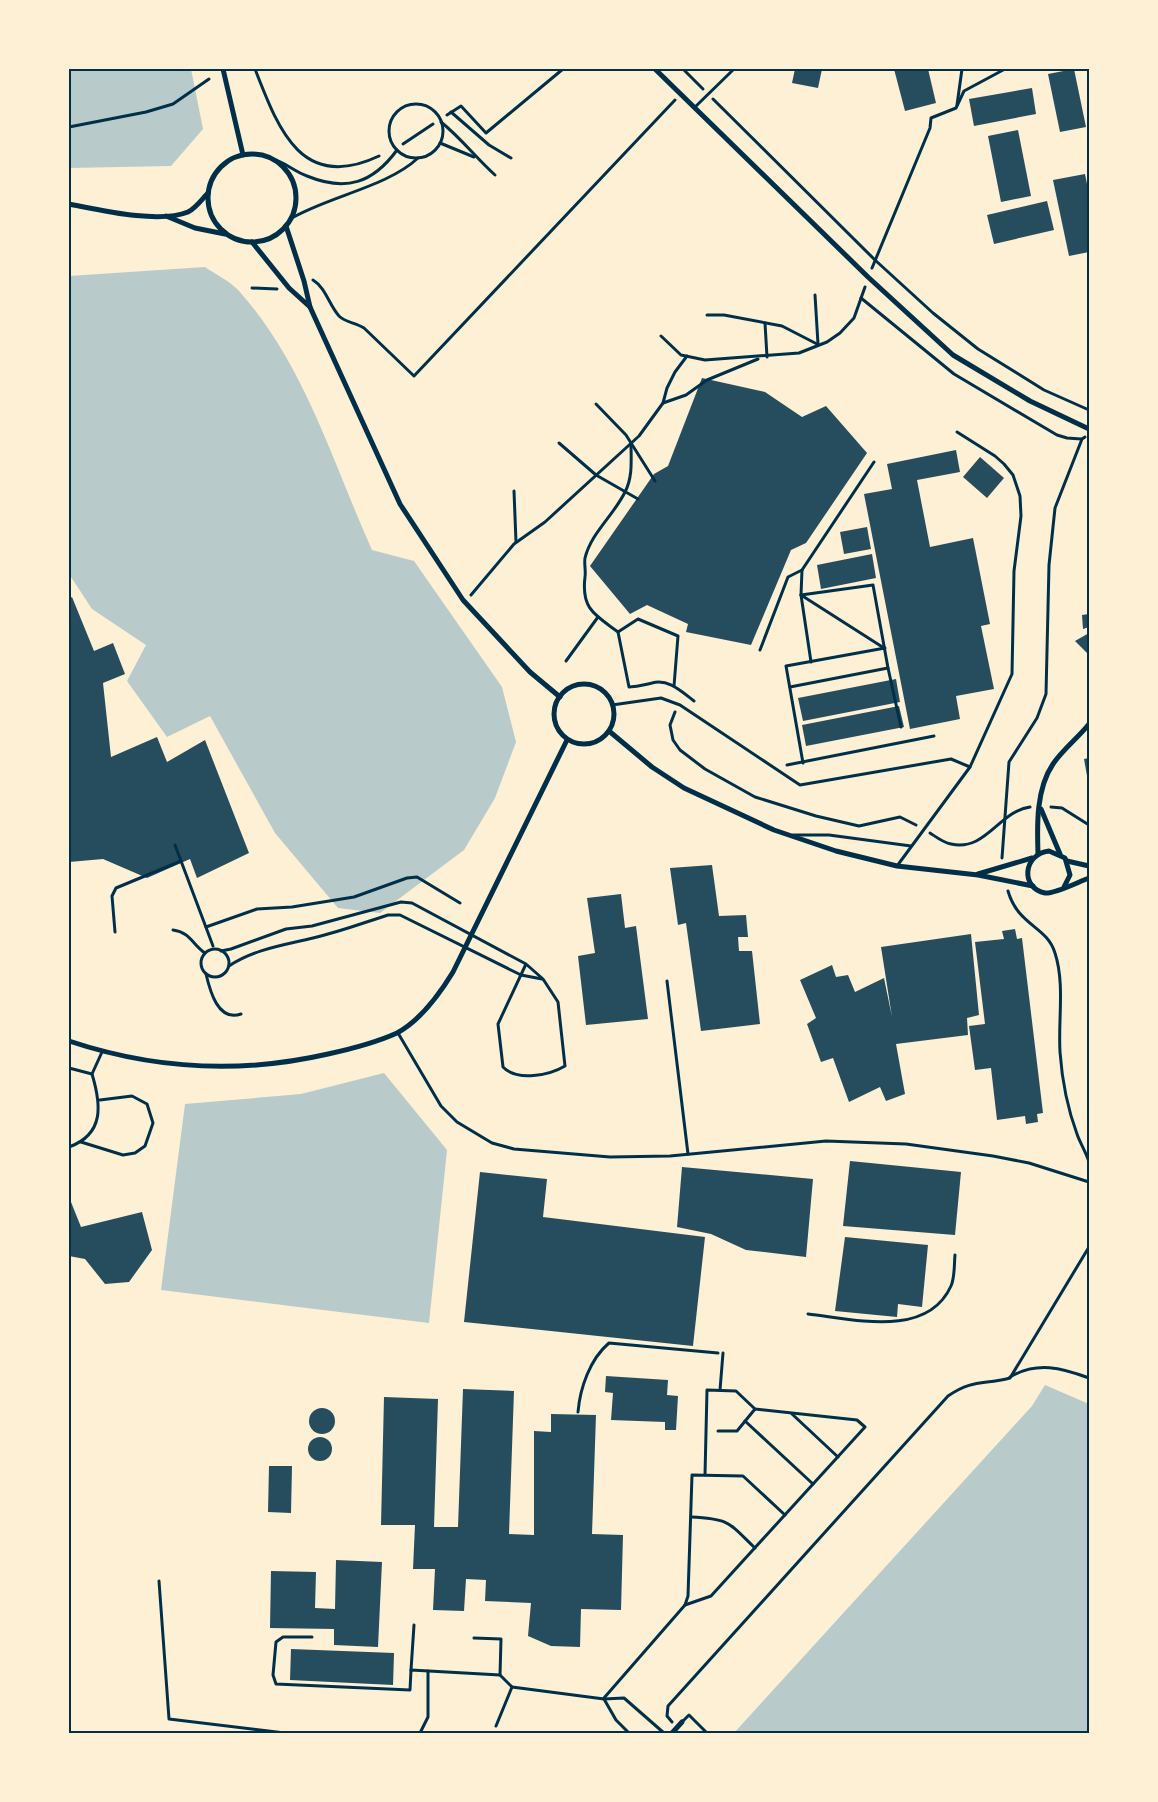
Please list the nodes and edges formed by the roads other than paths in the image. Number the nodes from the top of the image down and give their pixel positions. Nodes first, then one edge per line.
1 (223, 69) edge
2 (655, 69) edge
3 (734, 69) edge
4 (695, 107) junction
5 (440, 121) junction
6 (440, 143) junction
7 (396, 148) junction
8 (243, 155) junction
9 (269, 158) junction
10 (418, 158) junction
11 (476, 158) junction
12 (495, 175) dead end
13 (208, 193) junction
14 (69, 204) edge
15 (166, 216) junction
16 (290, 219) junction
17 (286, 226) junction
18 (227, 235) junction
19 (252, 242) junction
20 (310, 307) junction
21 (1089, 429) edge
22 (957, 432) dead end
23 (560, 696) junction
24 (612, 705) junction
25 (1089, 724) edge
26 (1086, 730) edge
27 (609, 731) junction
28 (567, 740) junction
29 (970, 767) junction
30 (1040, 806) junction
31 (790, 835) junction
32 (911, 846) junction
33 (1060, 854) junction
34 (1035, 856) junction
35 (1067, 861) junction
36 (897, 866) junction
37 (1089, 866) edge
38 (978, 875) junction
39 (1089, 878) edge
40 (1034, 886) junction
41 (1064, 887) junction
42 (173, 930) dead end
43 (472, 936) junction
44 (466, 948) junction
45 (222, 951) junction
46 (205, 953) junction
47 (526, 964) junction
48 (229, 966) junction
49 (206, 974) junction
50 (521, 974) junction
51 (543, 980) junction
52 (667, 982) dead end
53 (241, 1014) dead end
54 (397, 1032) junction
55 (69, 1041) edge
56 (102, 1052) junction
57 (69, 1068) edge
58 (92, 1074) junction
59 (100, 1100) junction
60 (81, 1142) junction
61 (69, 1147) edge
62 (688, 1154) junction
63 (1089, 1182) edge
64 (955, 1255) dead end
65 (808, 1314) dead end
66 (718, 1353) dead end
67 (723, 1353) dead end
68 (720, 1390) junction
69 (755, 1409) junction
70 (578, 1412) dead end
71 (792, 1413) junction
72 (745, 1421) junction
73 (718, 1431) dead end
74 (838, 1457) junction
75 (705, 1475) junction
76 (813, 1484) junction
77 (785, 1515) junction
78 (691, 1517) junction
79 (755, 1548) junction
80 (160, 1581) dead end
81 (684, 1605) junction
82 (414, 1625) dead end
83 (312, 1636) dead end
84 (474, 1638) dead end
85 (411, 1670) junction
86 (428, 1671) junction
87 (500, 1675) junction
88 (512, 1687) junction
89 (604, 1698) junction
90 (682, 1722) joint
91 (496, 1726) dead end
92 (285, 1733) edge
93 (420, 1733) edge
94 (628, 1733) edge
95 (664, 1733) edge
96 (672, 1733) edge
97 (707, 1733) edge

1 - 8 street
2 - 4 street
3 - 4 lane
4 - 21 street
5 - 6 lane
5 - 7 lane
5 - 11 lane
6 - 10 lane
6 - 11 lane
7 - 9 lane
7 - 10 lane
8 - 9 street
8 - 13 street
9 - 16 street
10 - 16 lane
11 - 12 lane
13 - 15 street
13 - 18 street
14 - 15 street
15 - 18 street
16 - 17 street
17 - 19 street
17 - 20 street
18 - 19 street
19 - 20 street
20 - 23 street
22 - 29 lane
23 - 24 street
23 - 28 street
24 - 27 street
24 - 29 lane
25 - 26 street
26 - 30 street
27 - 28 street
27 - 31 street
28 - 43 street
29 - 32 lane
30 - 33 street
30 - 34 street
31 - 32 lane
31 - 36 street
32 - 36 lane
33 - 34 street
33 - 35 street
34 - 38 street
34 - 40 street
35 - 37 street
35 - 41 street
36 - 38 street
38 - 40 street
39 - 41 street
40 - 41 street
42 - 46 lane
43 - 44 street
43 - 45 lane
43 - 47 lane
44 - 48 lane
44 - 50 lane
44 - 54 street
45 - 46 lane
45 - 48 lane
46 - 49 lane
47 - 50 lane
47 - 51 lane
48 - 49 lane
49 - 53 lane
50 - 51 lane
50 - 51 lane
52 - 62 lane
54 - 56 street
54 - 62 lane
55 - 56 street
56 - 58 lane
57 - 58 lane
58 - 59 lane
59 - 60 lane
59 - 60 lane
60 - 61 lane
62 - 63 lane
64 - 65 lane
66 - 70 lane
67 - 68 lane
68 - 69 lane
68 - 75 lane
69 - 71 lane
69 - 72 lane
71 - 74 lane
71 - 74 lane
72 - 73 lane
72 - 76 lane
74 - 76 lane
75 - 77 lane
75 - 78 lane
76 - 77 lane
77 - 79 lane
78 - 79 lane
78 - 81 lane
79 - 81 lane
80 - 92 lane
81 - 89 lane
82 - 85 lane
83 - 85 lane
84 - 87 lane
85 - 86 lane
86 - 87 lane
86 - 93 lane
87 - 88 lane
88 - 89 lane
88 - 91 lane
89 - 94 lane
89 - 95 lane
90 - 96 street
90 - 97 lane

